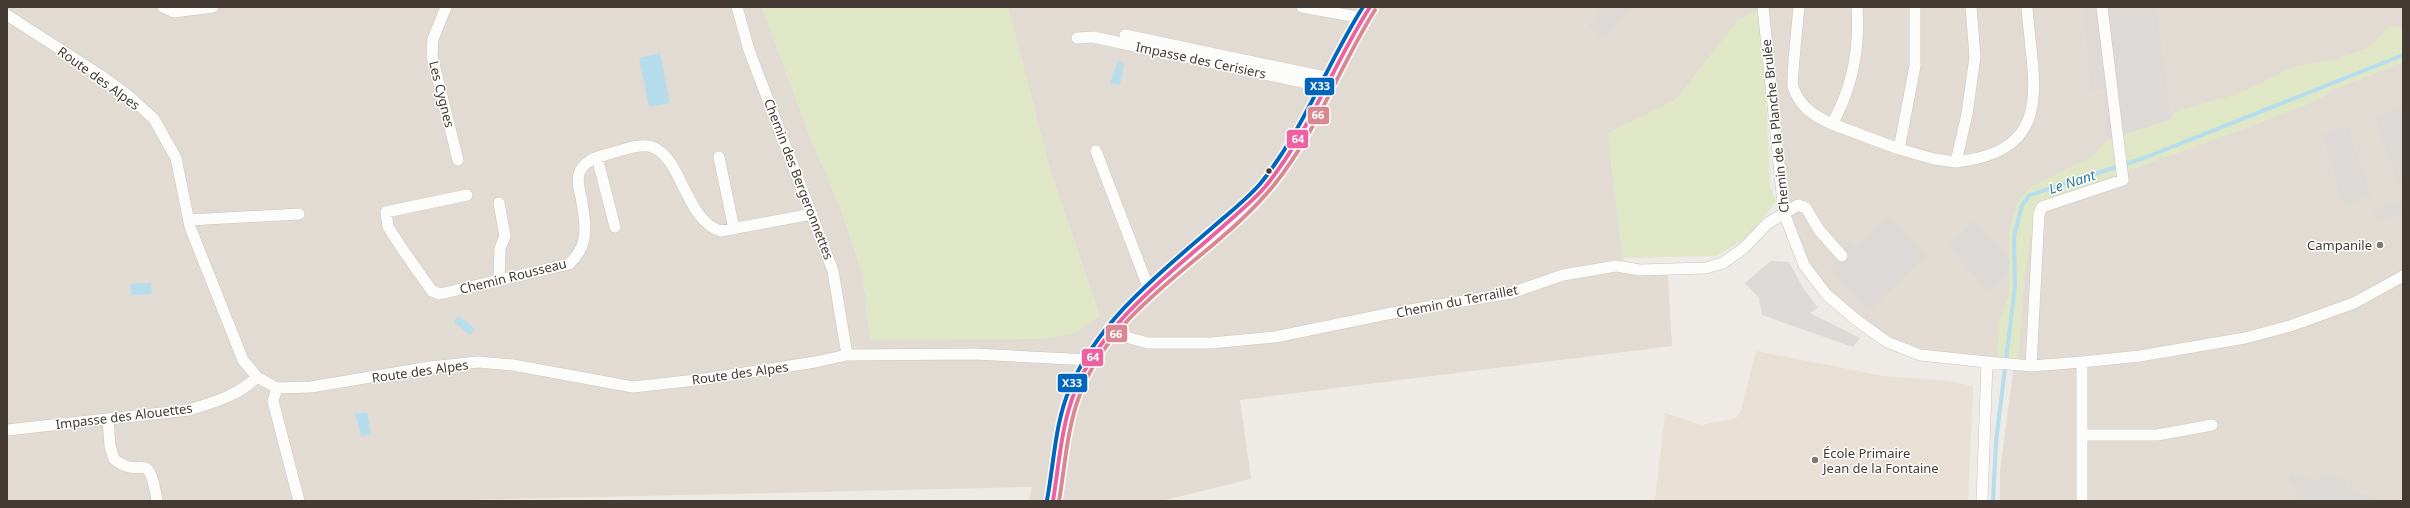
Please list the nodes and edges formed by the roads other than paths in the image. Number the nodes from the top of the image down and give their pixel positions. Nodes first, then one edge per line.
1 (163, 7) edge
2 (213, 7) edge
3 (446, 7) edge
4 (737, 7) edge
5 (1302, 7) edge
6 (1763, 7) edge
7 (1799, 7) edge
8 (1857, 7) edge
9 (1915, 7) edge
10 (1971, 7) edge
11 (2026, 7) edge
12 (2102, 7) edge
13 (1367, 12) edge
14 (7, 15) edge
15 (1125, 35) dead end
16 (1077, 38) dead end
17 (1328, 82) junction
18 (1832, 124) junction
19 (1899, 149) junction
20 (1096, 151) dead end
21 (597, 156) junction
22 (719, 157) dead end
23 (458, 160) dead end
24 (1956, 162) junction
25 (467, 195) dead end
26 (499, 204) dead end
27 (299, 214) dead end
28 (812, 214) junction
29 (1784, 214) junction
30 (188, 220) junction
31 (615, 227) dead end
32 (734, 229) junction
33 (1842, 256) dead end
34 (2403, 276) edge
35 (499, 281) junction
36 (1152, 292) junction
37 (1114, 329) junction
38 (847, 355) junction
39 (1090, 360) junction
40 (1992, 362) junction
41 (2082, 362) junction
42 (2031, 366) junction
43 (258, 377) junction
44 (277, 388) junction
45 (108, 419) junction
46 (2212, 425) dead end
47 (7, 430) edge
48 (2083, 434) junction
49 (157, 501) edge
50 (299, 501) edge
51 (1053, 501) edge
52 (1982, 501) edge
53 (2082, 501) edge

1 - 2 street
3 - 23 street, Les Cygnes
4 - 28 street, Chemin des Bergeronnettes
5 - 13 street
6 - 29 street, Chemin de la Planche Brulée
7 - 18 street
8 - 18 street
9 - 19 street
10 - 24 street
11 - 24 street
12 - 42 street
13 - 17 main road
14 - 30 street, Route des Alpes
15 - 17 street
16 - 17 street, Impasse des Cerisiers
17 - 36 main road
18 - 19 street
19 - 24 street
20 - 36 street
21 - 31 street
21 - 32 street, Chemin Rousseau
21 - 35 street, Chemin Rousseau
22 - 32 street
25 - 35 street, Chemin Rousseau
26 - 35 street
27 - 30 street
28 - 32 street, Chemin Rousseau
28 - 38 street, Chemin des Bergeronnettes
29 - 33 street, Chemin du Terraillet
29 - 37 street, Chemin du Terraillet
29 - 40 street, Chemin de la Planche Brulée
30 - 43 street, Route des Alpes
34 - 41 street, Chemin de la Planche Brulée
36 - 37 main road
37 - 39 main road
38 - 39 street, Route des Alpes
38 - 44 street, Route des Alpes
39 - 51 main road
40 - 42 street, Chemin de la Planche Brulée
40 - 52 street
41 - 42 street, Chemin de la Planche Brulée
41 - 48 street
43 - 44 street, Route des Alpes
43 - 45 street, Impasse des Alouettes
44 - 50 street
45 - 47 street, Impasse des Alouettes
45 - 49 street
46 - 48 street
48 - 53 street

